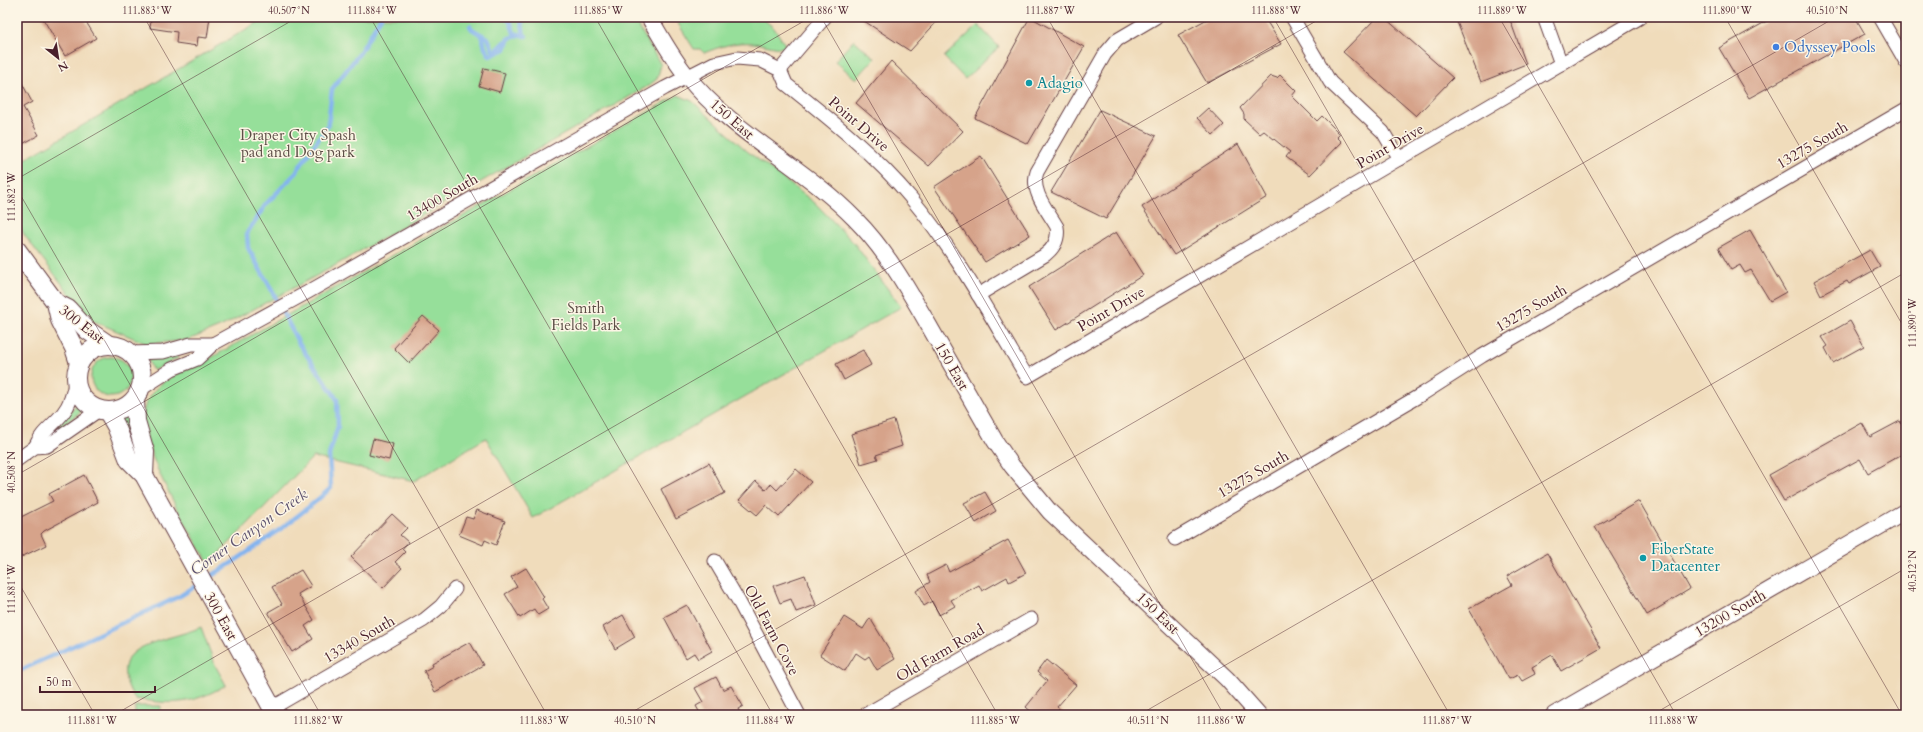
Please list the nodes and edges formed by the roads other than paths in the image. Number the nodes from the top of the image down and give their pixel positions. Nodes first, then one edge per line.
1 (650, 17) edge
2 (825, 17) edge
3 (1156, 17) edge
4 (1292, 17) edge
5 (1544, 17) edge
6 (1880, 17) edge
7 (1639, 18) dead end
8 (1906, 62) edge
9 (1561, 64) junction
10 (780, 70) junction
11 (687, 76) junction
12 (1906, 109) edge
13 (1399, 159) junction
14 (17, 250) edge
15 (978, 295) junction
16 (56, 303) junction
17 (213, 344) junction
18 (109, 345) junction
19 (131, 353) junction
20 (79, 363) junction
21 (76, 380) junction
22 (138, 394) junction
23 (103, 411) junction
24 (35, 447) junction
25 (17, 460) edge
26 (144, 474) junction
27 (1906, 511) edge
28 (1175, 539) dead end
29 (715, 561) dead end
30 (455, 589) dead end
31 (1031, 619) dead end
32 (274, 712) edge
33 (799, 715) edge
34 (865, 715) edge
35 (1259, 715) edge
36 (1554, 715) edge

1 - 11 street, 150 East
2 - 10 street
3 - 15 street
4 - 13 street
5 - 9 street
6 - 8 street
7 - 9 street, Point Drive
9 - 13 street, Point Drive
10 - 11 street
10 - 15 street, Point Drive
11 - 17 street, 13400 South
11 - 35 street, 150 East
12 - 28 street, 13275 South
13 - 15 street, Point Drive
14 - 16 main road, 300 East
16 - 18 main road, 300 East
16 - 20 main road, 300 East
17 - 19 street, 13400 South
17 - 22 street, 13400 South
18 - 19 main road
18 - 20 main road
19 - 22 main road
20 - 21 main road
21 - 23 main road
21 - 24 street
22 - 23 main road
22 - 26 main road
23 - 24 street
23 - 26 main road, 300 East
24 - 25 street
26 - 32 main road, 300 East
27 - 36 street, 13200 South
29 - 33 street, Old Farm Cove
30 - 32 street, 13340 South
31 - 34 street, Old Farm Road

